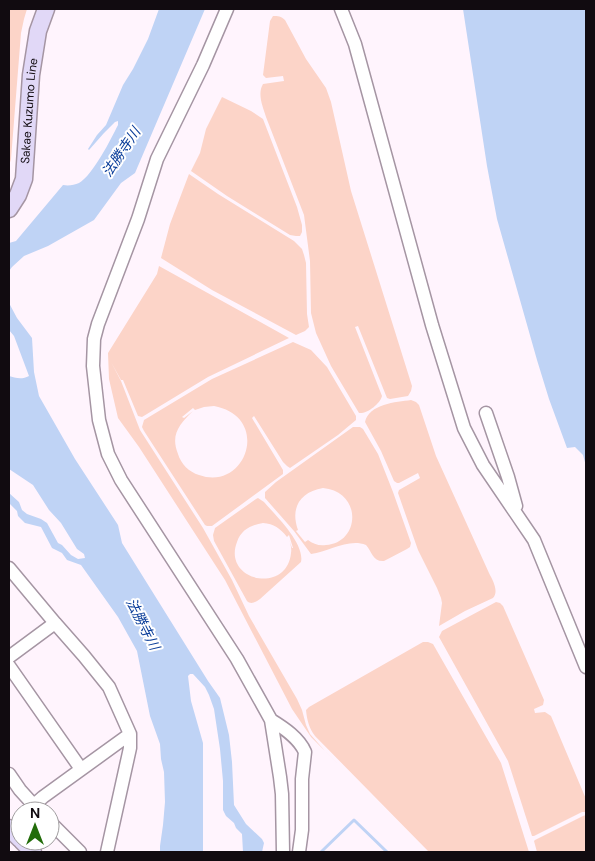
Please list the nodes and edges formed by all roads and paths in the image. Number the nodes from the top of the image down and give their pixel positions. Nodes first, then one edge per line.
1 (46, 9) edge
2 (227, 9) edge
3 (341, 9) edge
4 (9, 210) edge
5 (486, 413) dead end
6 (521, 520) junction
7 (9, 568) edge
8 (55, 623) junction
9 (9, 657) edge
10 (9, 666) edge
11 (586, 667) edge
12 (271, 720) junction
13 (130, 734) junction
14 (81, 769) junction
15 (9, 774) edge
16 (30, 801) edge
17 (40, 801) edge
18 (60, 832) edge
19 (80, 852) edge
20 (107, 852) edge
21 (283, 852) edge
22 (299, 852) edge

1 - 4 main road, Sakae Kuzumo Line
2 - 12 street
3 - 6 street
5 - 6 street
6 - 11 street
7 - 8 street
8 - 9 street
8 - 13 street
10 - 14 street
12 - 21 street
12 - 22 street
13 - 14 street
13 - 20 street
14 - 17 street
15 - 16 street
18 - 19 street

